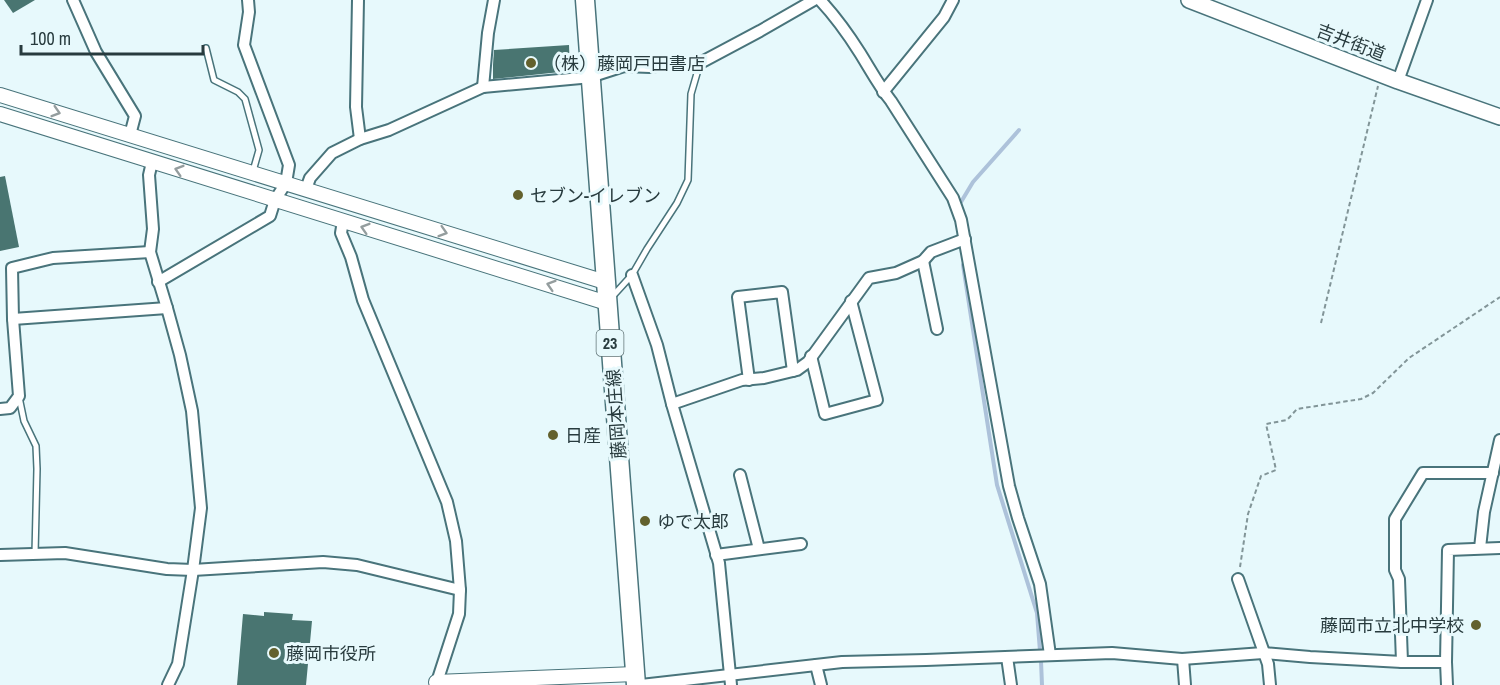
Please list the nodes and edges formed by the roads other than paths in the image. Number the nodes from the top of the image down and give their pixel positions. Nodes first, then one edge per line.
1 (74, 0) edge
2 (249, 0) edge
3 (358, 0) edge
4 (494, 0) edge
5 (585, 0) edge
6 (814, 0) edge
7 (820, 0) edge
8 (953, 0) edge
9 (1189, 0) edge
10 (1426, 0) edge
11 (206, 48) dead end
12 (700, 63) junction
13 (591, 77) junction
14 (1398, 81) junction
15 (483, 87) junction
16 (883, 92) junction
17 (0, 95) edge
18 (0, 114) edge
19 (1500, 117) edge
20 (130, 135) junction
21 (360, 139) junction
22 (152, 162) junction
23 (253, 173) junction
24 (286, 183) junction
25 (306, 189) junction
26 (275, 200) junction
27 (343, 221) junction
28 (965, 239) junction
29 (150, 252) junction
30 (923, 261) junction
31 (632, 275) junction
32 (158, 282) junction
33 (605, 282) junction
34 (852, 301) junction
35 (607, 303) junction
36 (167, 308) junction
37 (13, 319) junction
38 (937, 329) dead end
39 (812, 357) junction
40 (794, 371) junction
41 (748, 380) junction
42 (19, 396) junction
43 (672, 404) junction
44 (0, 409) edge
45 (1500, 440) edge
46 (1493, 472) junction
47 (740, 475) dead end
48 (801, 544) dead end
49 (1480, 548) junction
50 (1500, 548) edge
51 (759, 549) junction
52 (35, 554) junction
53 (0, 555) edge
54 (717, 555) junction
55 (193, 570) junction
56 (1239, 579) road end
57 (460, 590) junction
58 (1263, 652) junction
59 (1050, 655) junction
60 (1007, 657) junction
61 (1183, 659) junction
62 (1402, 662) junction
63 (1446, 662) junction
64 (816, 665) junction
65 (730, 680) edge
66 (637, 681) edge
67 (436, 684) edge
68 (168, 685) edge
69 (821, 685) edge
70 (1011, 685) edge
71 (1185, 685) edge
72 (1270, 685) edge
73 (1447, 685) edge

1 - 20 street
2 - 24 street
3 - 21 street
4 - 15 street
5 - 13 main road, 藤岡本庄線 / 23
6 - 12 street
7 - 16 street
8 - 16 street
9 - 14 main road, 吉井街道
10 - 14 street
11 - 23 lane
12 - 13 street
12 - 31 lane
13 - 15 street
13 - 33 main road, 藤岡本庄線 / 23
14 - 19 main road, 吉井街道
15 - 21 street
16 - 28 street
17 -> 20 street
18 - 22 street
20 - 23 street
21 - 25 street
26 -> 22 street
22 - 29 street
23 - 24 street
24 - 25 street
24 - 26 street
25 -> 33 street
26 - 27 street
26 - 32 street
35 -> 27 street
27 - 57 street
28 - 30 street
28 - 59 street
29 - 32 street
29 - 37 street
30 - 34 street
30 - 38 street
31 - 35 lane
31 - 43 street
32 - 36 street
33 - 35 main road, 藤岡本庄線 / 23
34 - 39 street
34 - 39 street
35 - 66 main road, 藤岡本庄線 / 23
36 - 37 street
36 - 55 street
37 - 42 street
39 - 40 street
40 - 41 street
40 - 41 street
41 - 43 street
42 - 44 street
42 - 52 lane
43 - 54 street
45 - 46 street
46 - 49 street
46 - 62 street
47 - 51 street
48 - 51 street
49 - 50 street
49 - 63 street
51 - 54 street
52 - 53 street
52 - 55 street
54 - 65 street
55 - 57 street
55 - 68 street
56 - 58 street
57 - 67 street
58 - 61 street
58 - 62 street
58 - 72 street
59 - 60 street
59 - 61 street
60 - 64 street
60 - 70 street
61 - 71 street
62 - 63 street
63 - 73 street
64 - 65 street
64 - 69 street
65 - 66 street
66 - 67 street

